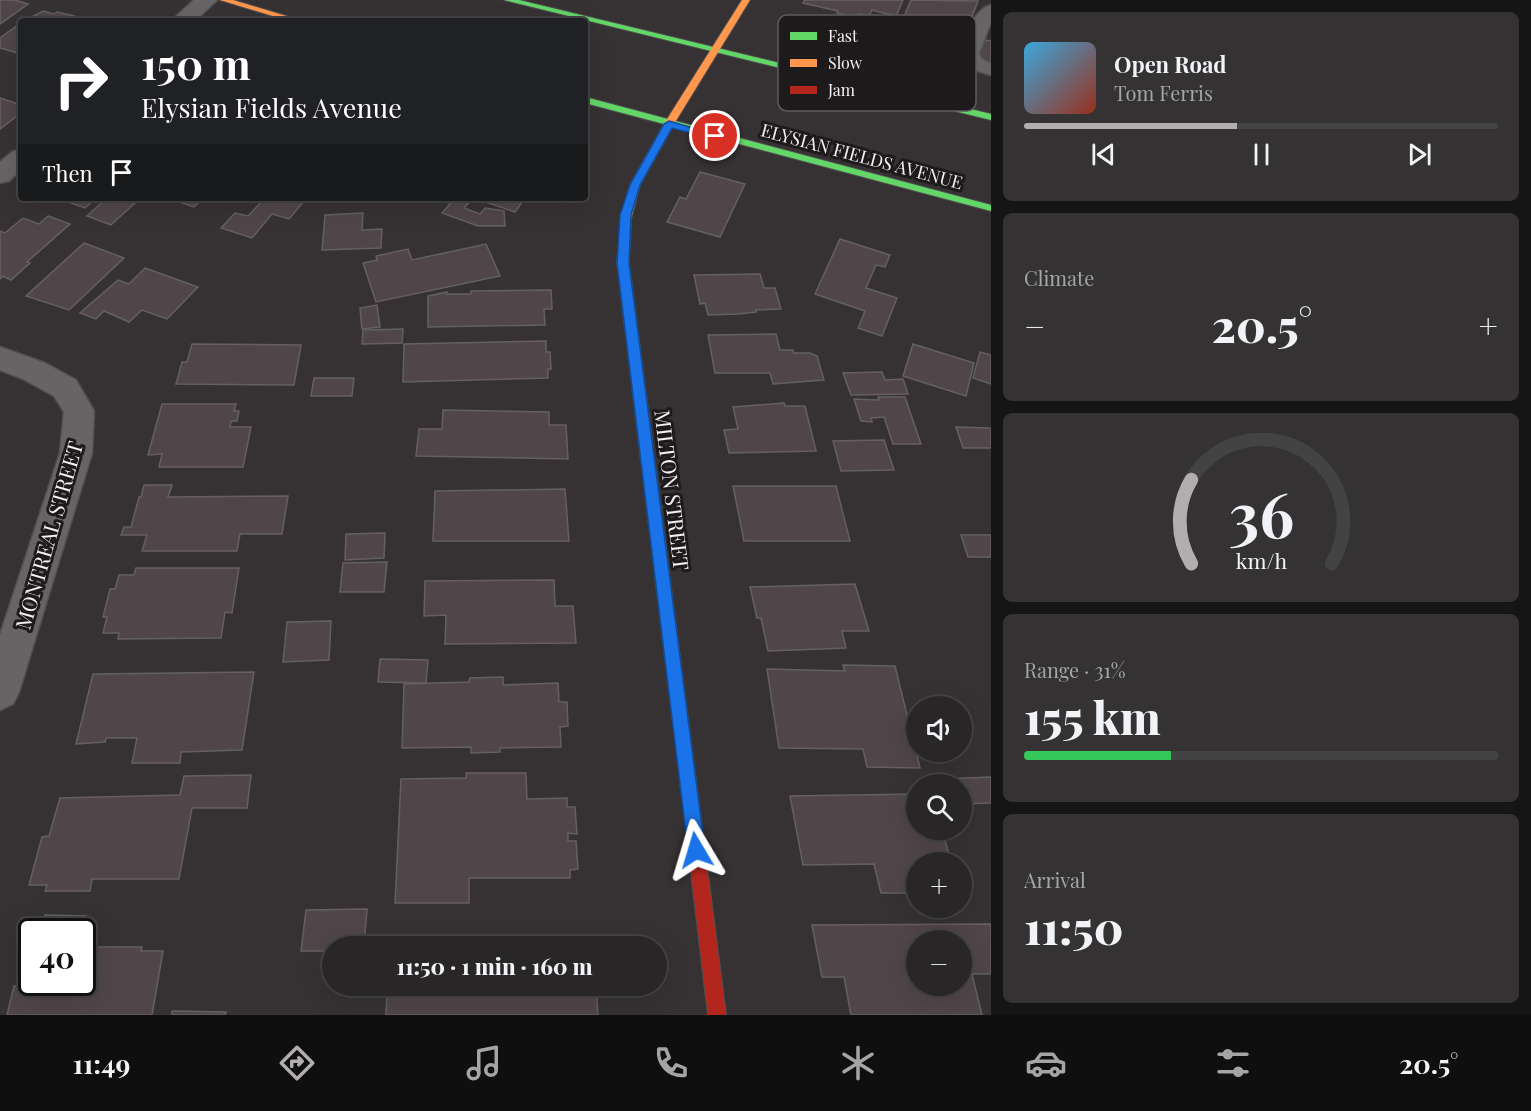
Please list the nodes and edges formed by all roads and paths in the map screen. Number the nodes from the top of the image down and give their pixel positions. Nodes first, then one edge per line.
1 (207, 0) edge
2 (224, 0) edge
3 (511, 0) edge
4 (746, 0) edge
5 (991, 10) edge
6 (186, 18) edge
7 (288, 18) edge
8 (583, 18) edge
9 (588, 19) edge
10 (976, 38) edge
11 (715, 51) junction
12 (976, 64) edge
13 (778, 66) edge
14 (991, 69) edge
15 (588, 101) edge
16 (966, 111) edge
17 (991, 117) edge
18 (669, 124) junction
19 (18, 160) edge
20 (0, 175) edge
21 (991, 208) edge
22 (0, 358) edge
23 (0, 692) edge
24 (717, 1015) edge

1 - 6 street
2 - 7 street
3 - 8 street
4 - 11 street, MILTON STREET
5 - 10 lane
9 - 11 street
11 - 13 street
11 - 18 street, MILTON STREET
12 - 14 lane
15 - 18 street, ELYSIAN FIELDS AVENUE
16 - 17 street
18 - 21 street, ELYSIAN FIELDS AVENUE
18 - 24 street, MILTON STREET
19 - 20 street
22 - 23 street, MONTREAL STREET

